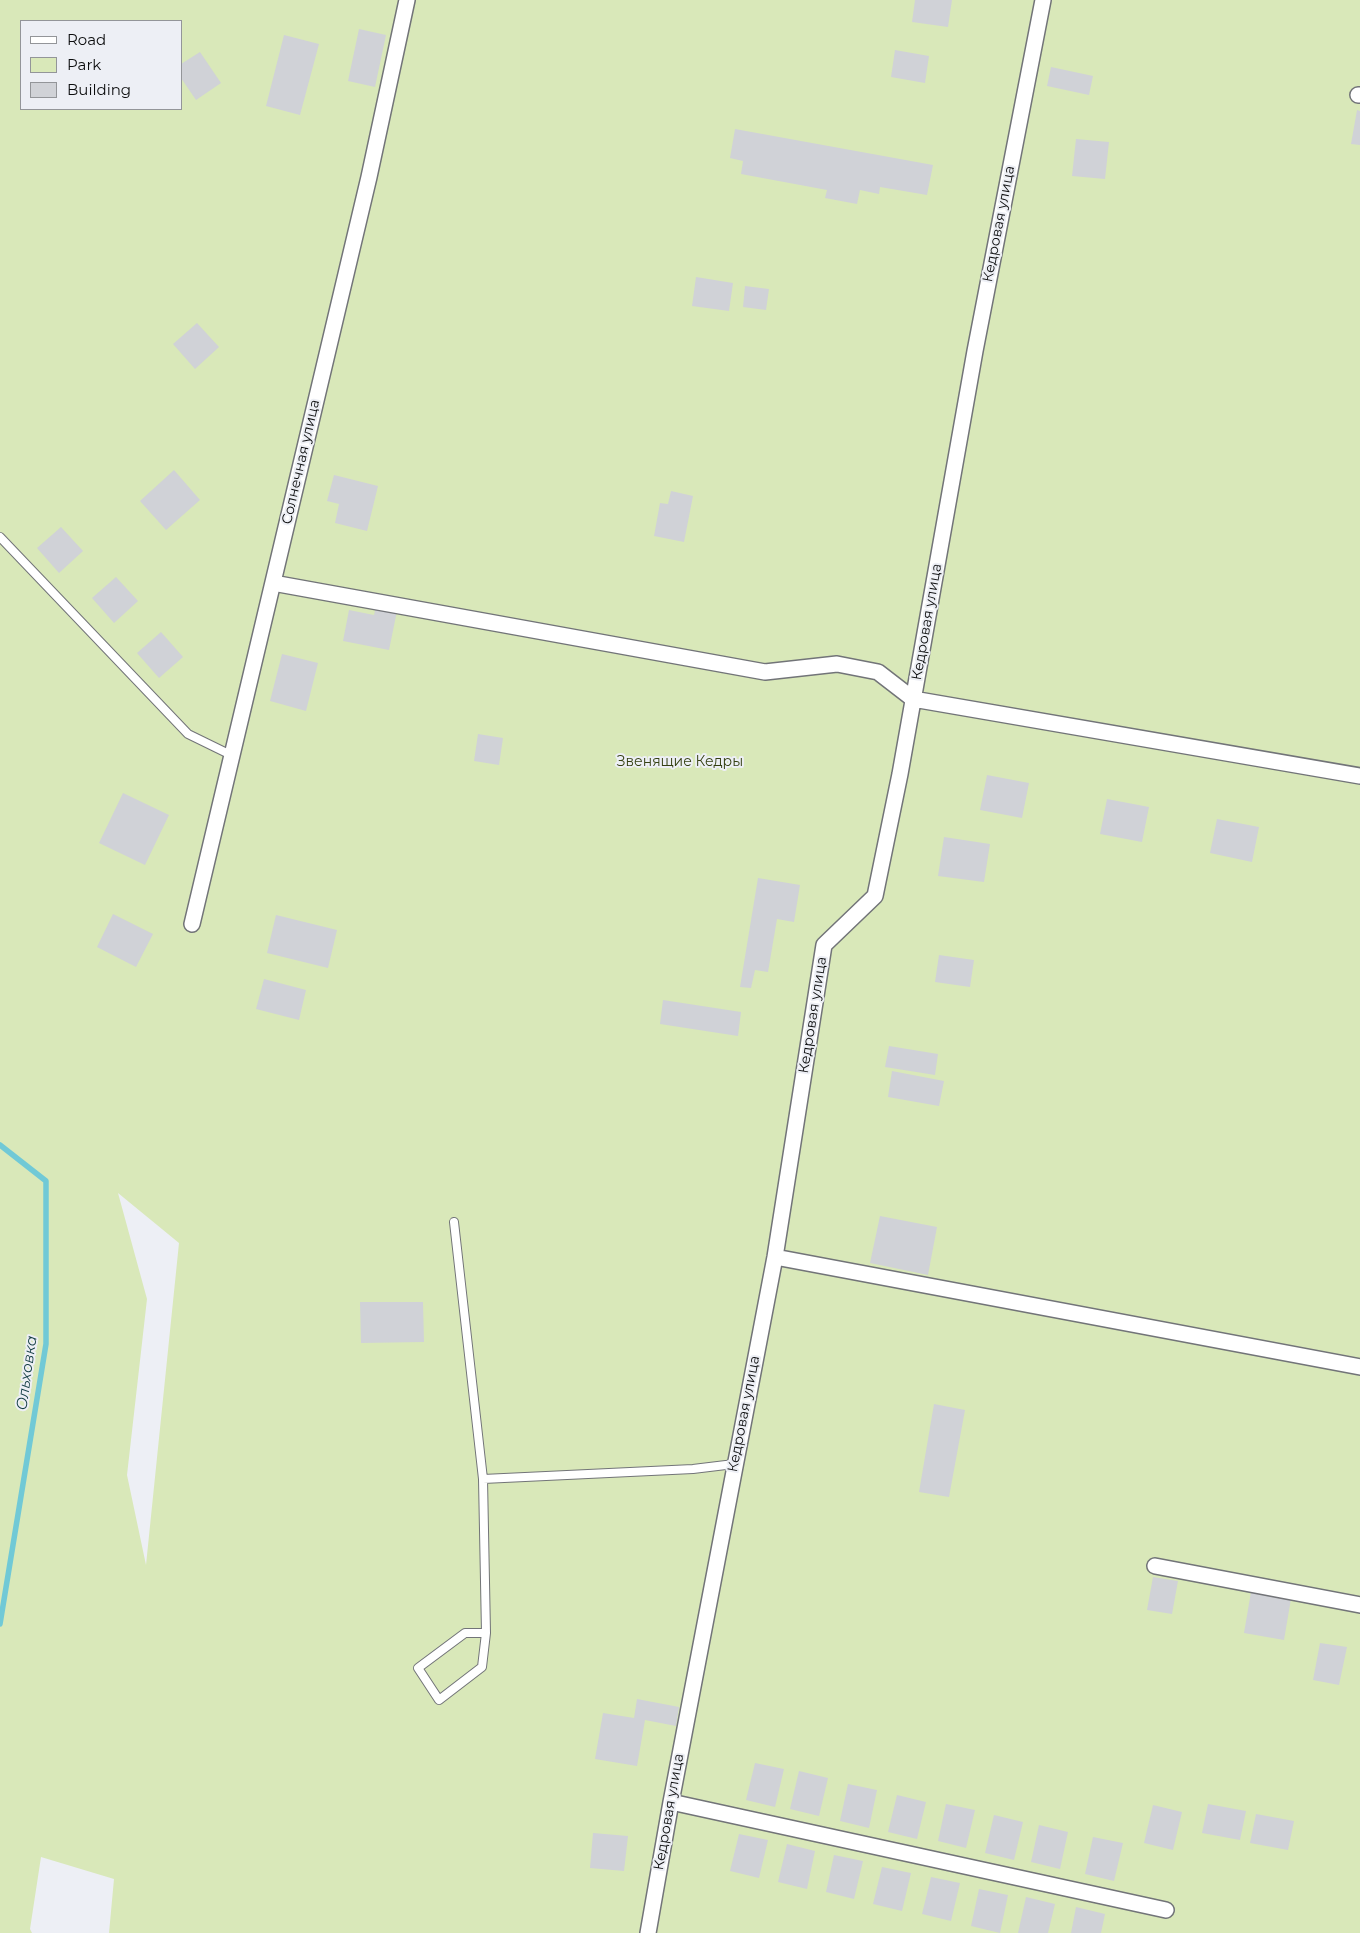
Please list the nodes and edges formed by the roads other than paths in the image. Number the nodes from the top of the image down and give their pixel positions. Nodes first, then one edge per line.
1 (408, 0) edge
2 (1043, 0) edge
3 (0, 537) edge
4 (273, 583) junction
5 (913, 699) junction
6 (231, 755) junction
7 (1360, 776) edge
8 (192, 924) dead end
9 (454, 1222) dead end
10 (775, 1257) junction
11 (1360, 1367) edge
12 (734, 1464) junction
13 (483, 1479) junction
14 (1155, 1566) dead end
15 (1360, 1606) edge
16 (486, 1633) junction
17 (671, 1802) junction
18 (1166, 1910) dead end
19 (648, 1933) edge

1 - 4 street, Солнечная улица
2 - 5 street, Кедровая улица
3 - 6 lane
4 - 5 street
4 - 6 street, Солнечная улица
5 - 7 street
5 - 10 street, Кедровая улица
6 - 8 street, Солнечная улица
9 - 13 lane
10 - 11 street
10 - 12 street, Кедровая улица
12 - 13 lane
12 - 17 street, Кедровая улица
13 - 16 lane
14 - 15 street
16 - 16 lane
17 - 18 street
17 - 19 street, Кедровая улица

